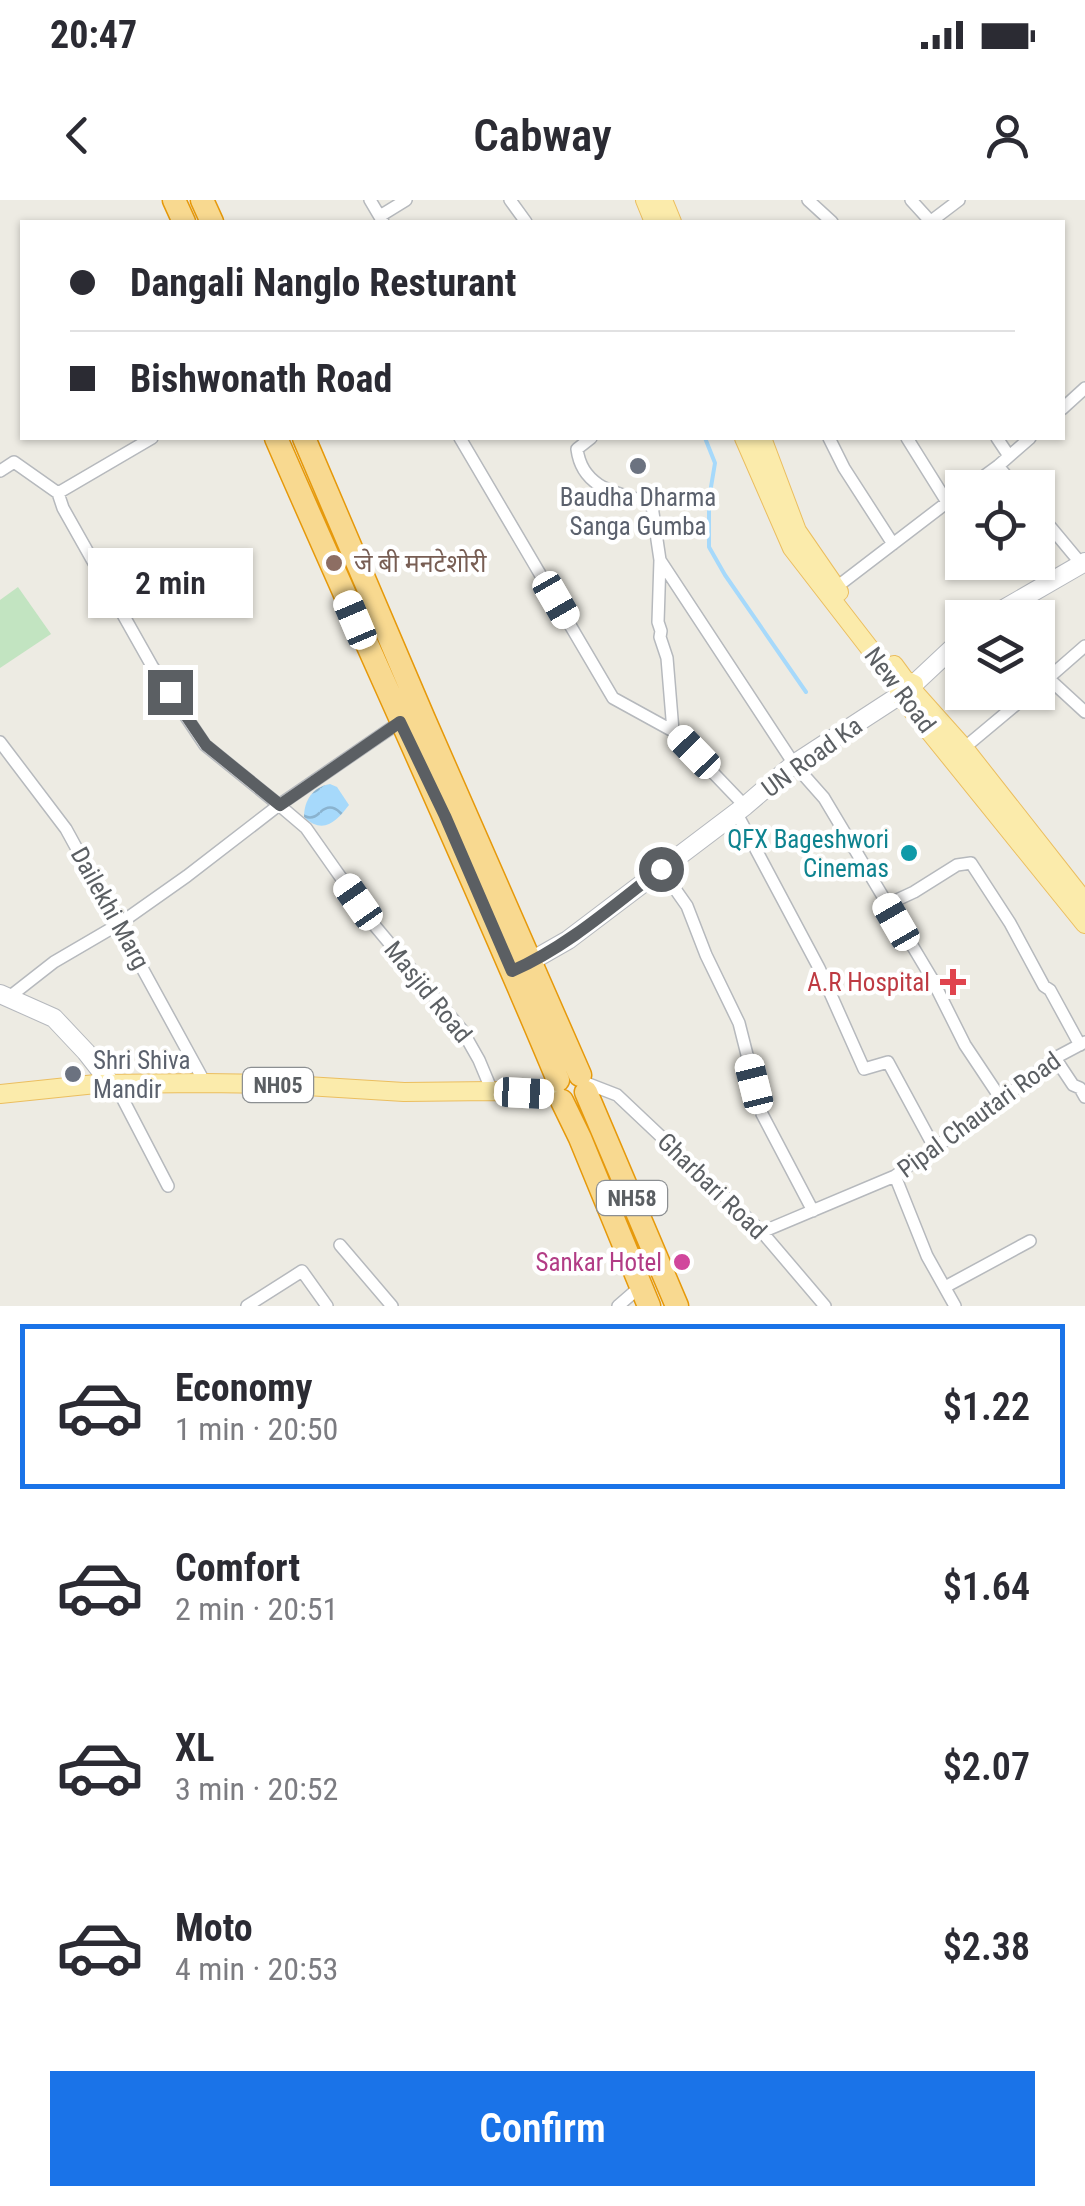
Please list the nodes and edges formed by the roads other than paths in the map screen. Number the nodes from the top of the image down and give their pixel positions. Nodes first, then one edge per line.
1 (370, 200) edge
2 (406, 200) edge
3 (808, 200) edge
4 (911, 200) edge
5 (958, 200) edge
6 (381, 219) edge
7 (830, 220) edge
8 (929, 220) edge
9 (933, 220) edge
10 (1085, 388) edge
11 (1065, 406) edge
12 (149, 440) edge
13 (277, 440) edge
14 (305, 440) edge
15 (461, 440) edge
16 (588, 440) edge
17 (745, 440) edge
18 (763, 440) edge
19 (830, 440) edge
20 (908, 440) edge
21 (998, 440) edge
22 (1028, 440) edge
23 (1009, 456) junction
24 (998, 466) junction
25 (992, 470) edge
26 (1001, 470) edge
27 (0, 471) edge
28 (58, 493) junction
29 (945, 499) edge
30 (945, 504) edge
31 (1055, 531) edge
32 (894, 544) junction
33 (660, 560) junction
34 (1084, 564) edge
35 (831, 591) junction
36 (1020, 600) edge
37 (1085, 646) edge
38 (945, 654) edge
39 (1055, 672) edge
40 (906, 689) junction
41 (1055, 691) edge
42 (1009, 710) edge
43 (1085, 712) edge
44 (400, 722) junction
45 (673, 731) junction
46 (0, 742) edge
47 (964, 748) junction
48 (794, 764) junction
49 (280, 805) junction
50 (741, 809) junction
51 (661, 869) junction
52 (1085, 902) edge
53 (886, 905) junction
54 (119, 924) junction
55 (1085, 924) edge
56 (522, 967) junction
57 (4, 996) edge
58 (1082, 1044) edge
59 (1055, 1058) junction
60 (205, 1083) junction
61 (113, 1084) junction
62 (571, 1088) junction
63 (492, 1091) junction
64 (0, 1094) edge
65 (1085, 1097) edge
66 (1002, 1098) junction
67 (934, 1147) junction
68 (895, 1176) junction
69 (168, 1186) dead end
70 (813, 1211) junction
71 (762, 1232) junction
72 (1030, 1241) dead end
73 (340, 1245) dead end
74 (944, 1287) junction
75 (645, 1296) edge
76 (247, 1306) edge
77 (328, 1306) edge
78 (392, 1306) edge
79 (618, 1306) edge
80 (677, 1306) edge
81 (824, 1306) edge
82 (955, 1306) edge

1 - 6 street
2 - 6 street
3 - 7 street
4 - 8 street
5 - 9 street
10 - 11 street
12 - 28 street
13 - 44 highway, NH58
14 - 56 highway, NH58
15 - 45 street
16 - 33 street
17 - 35 main road
18 - 35 main road
19 - 32 street
20 - 29 street
21 - 23 street
22 - 23 street
23 - 24 street
24 - 25 street
24 - 26 street
27 - 28 street
28 - 49 street, Masjid Road
30 - 32 street
31 - 34 street
32 - 35 street
33 - 45 street
33 - 48 street
34 - 36 street
35 - 40 main road
37 - 39 street
38 - 40 street, UN Road Ka
40 - 47 main road
40 - 48 street, UN Road Ka
40 - 55 main road, New Road
41 - 43 street
42 - 47 street
44 - 49 street
44 - 56 highway, NH58
45 - 50 street
46 - 54 street, Dailekhi Marg
47 - 52 main road
48 - 50 street, UN Road Ka
48 - 53 street
49 - 54 street
49 - 63 street, Masjid Road
50 - 51 street, UN Road Ka
50 - 67 street
51 - 56 street, UN Road Ka
51 - 70 street
53 - 58 street
53 - 66 street
54 - 57 street
54 - 60 street, Dailekhi Marg
56 - 62 highway, NH58
57 - 61 street
58 - 59 street, Pipal Chautari Road
59 - 65 street
59 - 66 street, Pipal Chautari Road
60 - 61 main road, NH05
60 - 63 main road, NH05
61 - 64 main road, NH05
61 - 69 street
62 - 63 main road, NH05
62 - 71 street, Gharbari Road
62 - 75 highway, NH58
62 - 80 highway, NH58
66 - 67 street, Pipal Chautari Road
67 - 68 street, Pipal Chautari Road
68 - 70 street, Pipal Chautari Road
68 - 74 street
70 - 71 street, Pipal Chautari Road
71 - 81 street, Gharbari Road
72 - 74 street
73 - 78 street
74 - 82 street
75 - 79 street
76 - 77 street

